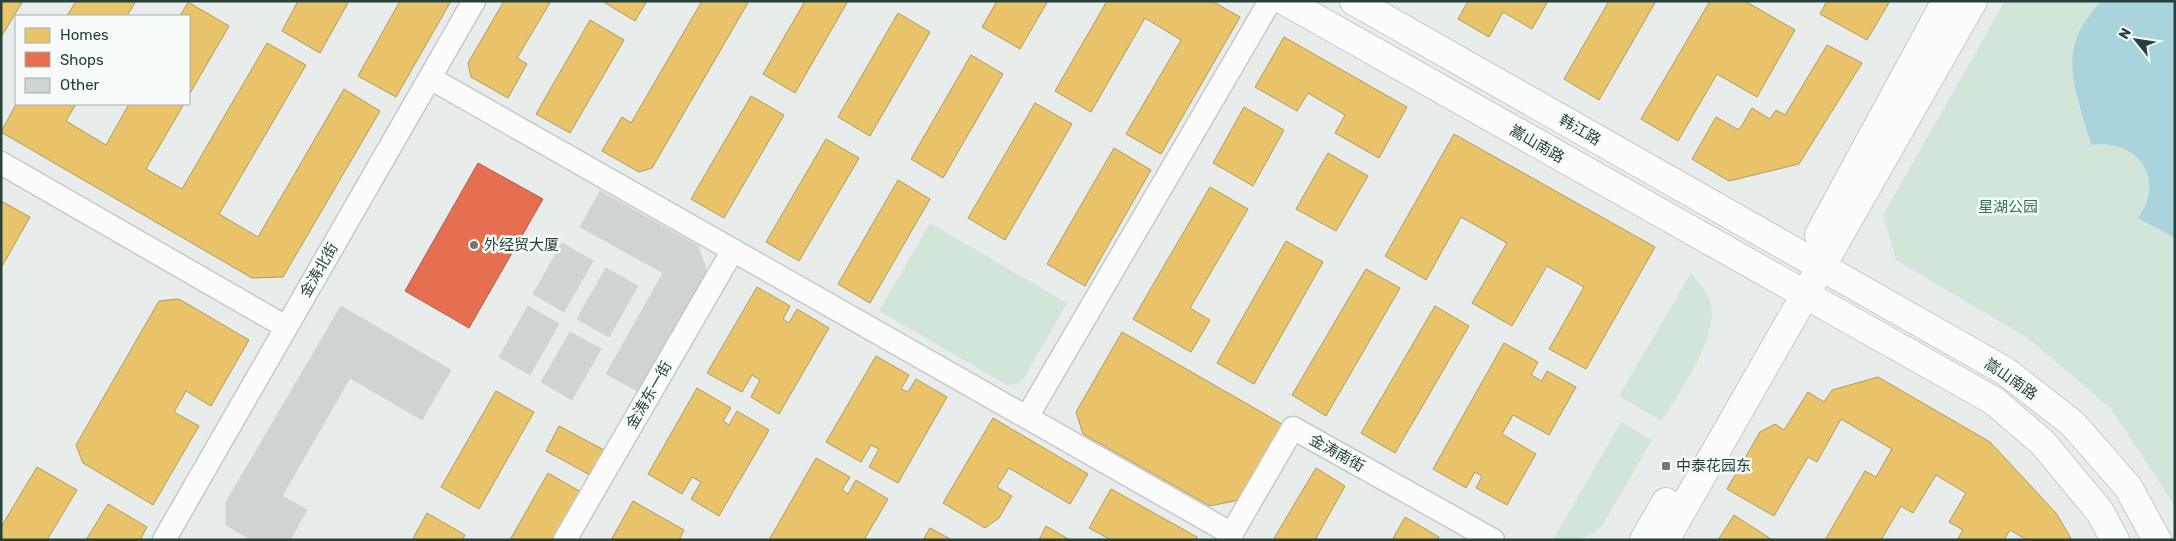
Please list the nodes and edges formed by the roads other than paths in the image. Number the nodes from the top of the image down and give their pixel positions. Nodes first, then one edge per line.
1 (474, 1) edge
2 (1270, 1) edge
3 (1285, 1) edge
4 (1354, 1) edge
5 (1946, 1) edge
6 (1974, 1) edge
7 (430, 78) junction
8 (1, 163) edge
9 (732, 250) junction
10 (1813, 263) junction
11 (1797, 291) junction
12 (286, 327) junction
13 (1027, 418) junction
14 (173, 537) edge
15 (1230, 537) edge
16 (565, 540) edge
17 (1494, 540) edge
18 (1644, 540) edge
19 (1666, 540) edge
20 (2114, 540) edge
21 (2157, 540) edge

1 - 7 street, 金涛北街
2 - 13 street
3 - 11 street, 嵩山南路
4 - 10 street, 韩江路
5 - 10 street
6 - 10 street
7 - 9 street
7 - 12 street, 金涛北街
8 - 12 street
9 - 13 street
9 - 16 street, 金涛东一街
10 - 11 street
10 - 21 street, 嵩山南路
11 - 18 street
11 - 19 street
11 - 20 street, 嵩山南路
12 - 14 street, 金涛北街
13 - 15 street
15 - 17 street, 金涛南街

